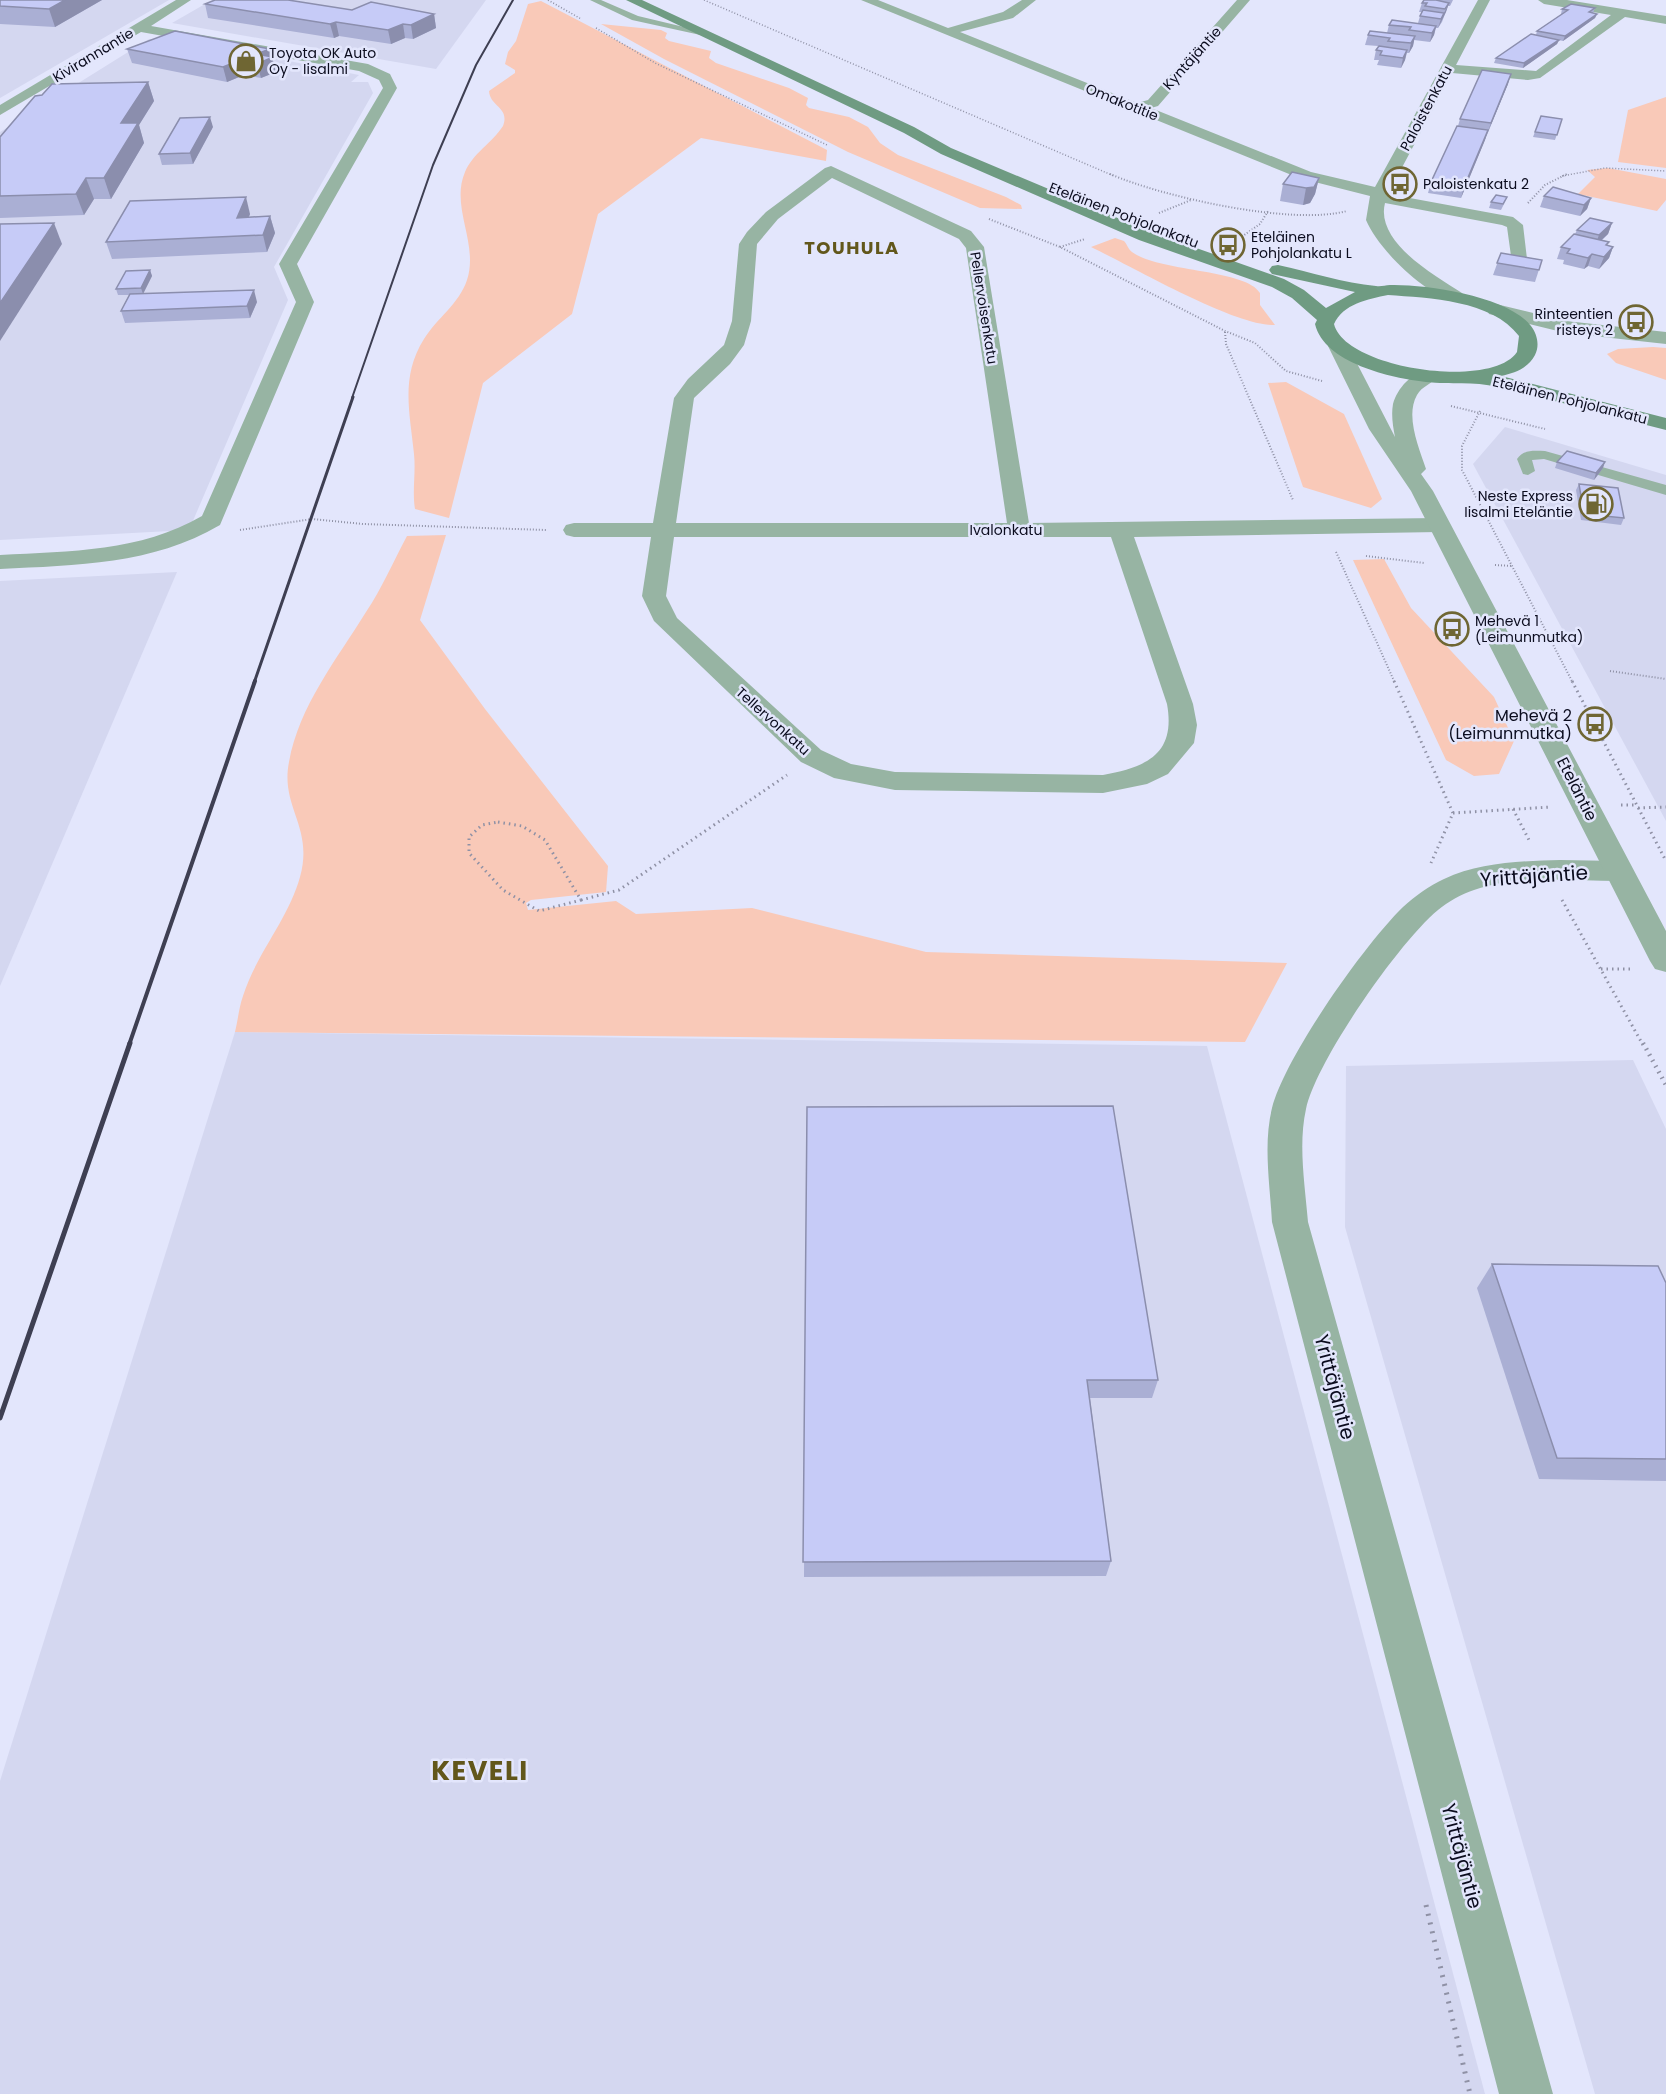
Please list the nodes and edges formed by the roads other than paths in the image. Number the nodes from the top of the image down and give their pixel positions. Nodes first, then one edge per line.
1 (185, 0) edge
2 (594, 0) edge
3 (632, 0) edge
4 (867, 0) edge
5 (1030, 0) edge
6 (1244, 0) edge
7 (1484, 0) edge
8 (1544, 0) edge
9 (1622, 13) junction
10 (1666, 20) edge
11 (138, 28) junction
12 (947, 32) junction
13 (705, 33) junction
14 (1447, 68) junction
15 (1135, 108) junction
16 (0, 111) edge
17 (909, 130) junction
18 (831, 171) joint
19 (1380, 195) junction
20 (1392, 249) junction
21 (1518, 259) edge
22 (1383, 291) junction
23 (1455, 297) junction
24 (1496, 310) junction
25 (1326, 318) junction
26 (1662, 337) edge
27 (1338, 346) junction
28 (1536, 360) junction
29 (1428, 376) junction
30 (1474, 377) junction
31 (1666, 411) edge
32 (1666, 424) edge
33 (1528, 471) dead end
34 (1666, 490) edge
35 (1422, 491) junction
36 (1439, 525) junction
37 (574, 530) road end
38 (1019, 530) junction
39 (1120, 530) junction
40 (664, 531) junction
41 (0, 562) edge
42 (1618, 871) junction
43 (1666, 961) edge
44 (1526, 2094) edge

1 - 11 street, Kivirannantie
2 - 13 lane, Eteläinen Pohjolankatu
3 - 13 main road, Eteläinen Pohjolankatu
4 - 12 street, Omakotitie
5 - 12 street
6 - 15 street, Kyntäjäntie
7 - 14 street, Paloistenkatu
8 - 9 street
9 - 10 street
9 - 14 street
11 - 16 street, Kivirannantie
11 - 41 street
12 - 15 street, Omakotitie
13 - 17 main road, Eteläinen Pohjolankatu
14 - 19 street, Paloistenkatu
15 - 19 street, Omakotitie
17 - 22 main road, Eteläinen Pohjolankatu
17 - 25 main road, Eteläinen Pohjolankatu
18 - 38 street, Pellervoisenkatu
18 - 40 street, Tellervonkatu
19 - 20 street, Paloistenkatu
19 - 21 street, Omakotitie
20 - 22 street, Paloistenkatu
20 - 23 street, Paloistenkatu
22 - 23 main road
22 - 25 main road
23 - 24 main road
24 - 26 street
24 - 28 main road
25 - 27 main road
26 - 28 street
27 - 29 main road
27 - 35 street, Eteläntie
28 - 30 main road
28 - 31 main road, Eteläinen Pohjolankatu
29 - 30 main road
29 - 35 street, Eteläntie
30 - 32 main road, Eteläinen Pohjolankatu
33 - 34 lane
35 - 36 street, Eteläntie
36 - 39 street, Ivalonkatu
36 - 42 street, Eteläntie
37 - 40 street, Ivalonkatu
38 - 39 street, Ivalonkatu
38 - 40 street, Ivalonkatu
39 - 40 street, Tellervonkatu
42 - 43 street, Eteläntie
42 - 44 street, Yrittäjäntie

